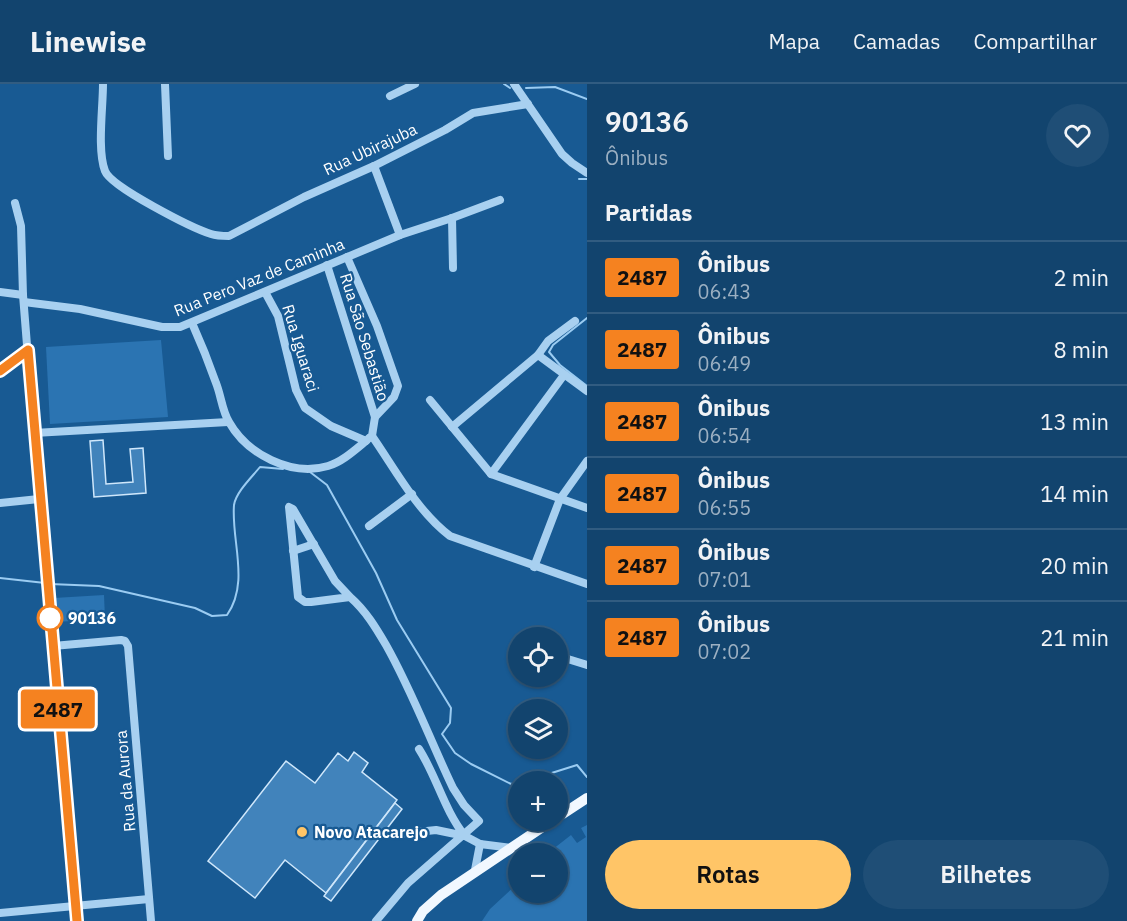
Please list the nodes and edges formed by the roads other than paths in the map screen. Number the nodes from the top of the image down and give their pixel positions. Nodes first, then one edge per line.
1 (103, 84) edge
2 (165, 84) edge
3 (414, 84) edge
4 (514, 84) edge
5 (390, 96) dead end
6 (528, 104) junction
7 (168, 156) dead end
8 (374, 166) junction
9 (587, 173) edge
10 (500, 200) dead end
11 (15, 203) dead end
12 (452, 219) junction
13 (400, 235) junction
14 (347, 257) junction
15 (327, 265) junction
16 (453, 268) dead end
17 (0, 292) edge
18 (265, 292) junction
19 (23, 298) junction
20 (575, 321) dead end
21 (192, 323) junction
22 (28, 350) junction
23 (538, 356) junction
24 (0, 371) edge
25 (564, 375) junction
26 (587, 391) edge
27 (430, 400) dead end
28 (375, 417) junction
29 (228, 422) junction
30 (452, 426) junction
31 (34, 433) junction
32 (369, 438) junction
33 (587, 461) edge
34 (491, 474) junction
35 (412, 494) junction
36 (39, 499) junction
37 (560, 499) junction
38 (0, 503) edge
39 (587, 508) edge
40 (369, 526) dead end
41 (314, 544) junction
42 (293, 551) junction
43 (534, 567) junction
44 (587, 584) edge
45 (351, 597) junction
46 (53, 646) junction
47 (568, 659) edge
48 (587, 665) edge
49 (419, 749) dead end
50 (587, 798) edge
51 (568, 810) edge
52 (537, 831) edge
53 (399, 834) dead end
54 (465, 836) junction
55 (519, 843) edge
56 (480, 844) junction
57 (508, 848) edge
58 (508, 850) edge
59 (476, 870) junction
60 (149, 899) junction
61 (76, 905) junction
62 (0, 912) edge
63 (1, 921) edge
64 (77, 921) edge
65 (151, 921) edge
66 (376, 921) edge
67 (417, 921) edge

1 - 8 street, Rua Ubirajuba
2 - 7 street
3 - 5 street
4 - 6 street
6 - 8 street, Rua Ubirajuba
6 - 9 street
8 - 13 street
10 - 12 street, Rua Pero Vaz de Caminha
11 - 19 street
12 - 13 street, Rua Pero Vaz de Caminha
12 - 16 street
13 - 14 street, Rua Pero Vaz de Caminha
14 - 15 street, Rua Pero Vaz de Caminha
14 - 28 street
15 - 18 street, Rua Pero Vaz de Caminha
15 - 28 street, Rua São Sebastião
17 - 19 street, Rua Pero Vaz de Caminha
18 - 21 street, Rua Pero Vaz de Caminha
18 - 32 street, Rua Iguaraci
19 - 21 street, Rua Pero Vaz de Caminha
19 - 22 street
20 - 23 street
21 - 29 street
22 - 24 street
22 - 31 street
23 - 25 street
23 - 30 street
25 - 26 street
25 - 34 street
27 - 30 street
28 - 32 street
29 - 31 street
29 - 32 street
30 - 34 street
31 - 36 street
32 - 35 street
33 - 37 street
34 - 37 street
35 - 40 street
35 - 43 street
36 - 38 street
36 - 46 street
37 - 39 street
37 - 43 street
41 - 42 street
41 - 42 street
41 - 45 street
42 - 45 street
43 - 44 street
45 - 54 street
46 - 60 street, Rua da Aurora
46 - 61 street
47 - 48 street
49 - 54 street
50 - 51 main road
52 - 55 main road
53 - 54 street
54 - 56 street
54 - 66 street
56 - 57 street
56 - 59 street
58 - 59 main road
59 - 67 main road
60 - 61 street
60 - 65 street, Rua da Aurora
61 - 62 street
61 - 64 street
62 - 63 street

